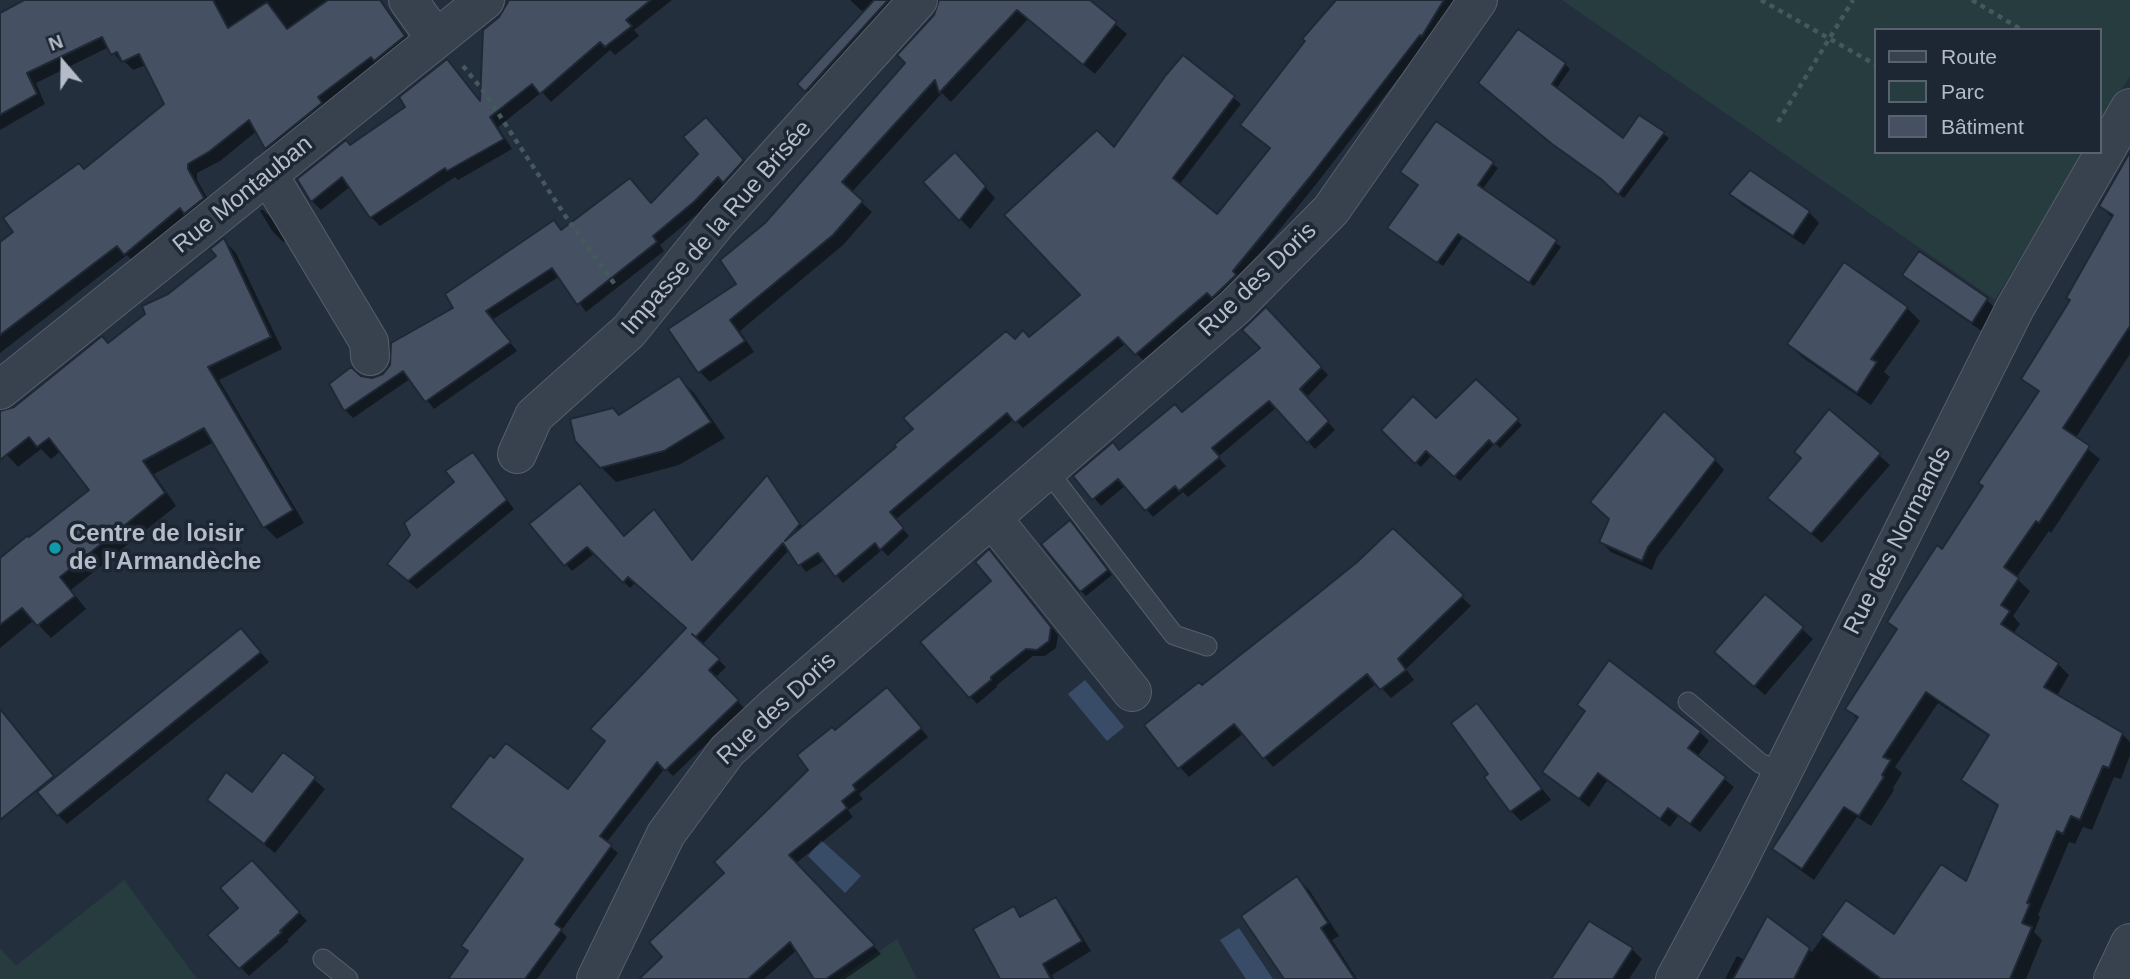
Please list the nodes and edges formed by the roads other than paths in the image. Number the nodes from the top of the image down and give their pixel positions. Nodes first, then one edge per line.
1 (408, 0) edge
2 (918, 0) edge
3 (1478, 0) edge
4 (482, 1) edge
5 (449, 52) junction
6 (2130, 108) edge
7 (268, 174) junction
8 (370, 356) dead end
9 (0, 390) edge
10 (517, 454) dead end
11 (1047, 470) junction
12 (992, 518) junction
13 (1207, 646) dead end
14 (1132, 692) dead end
15 (1688, 702) dead end
16 (1782, 773) junction
17 (2130, 943) edge
18 (323, 959) dead end
19 (348, 979) edge
20 (596, 979) edge
21 (1675, 979) edge
22 (2113, 979) edge

1 - 5 street
2 - 10 street, Impasse de la Rue Brisée
3 - 11 street, Rue des Doris
4 - 5 street, Rue Montauban
5 - 7 street, Rue Montauban
6 - 16 street, Rue des Normands
7 - 8 street
7 - 9 street, Rue Montauban
11 - 12 street, Rue des Doris
11 - 13 lane
12 - 14 street
12 - 20 street, Rue des Doris
15 - 16 lane
16 - 21 street, Rue des Normands
17 - 22 street
18 - 19 lane

